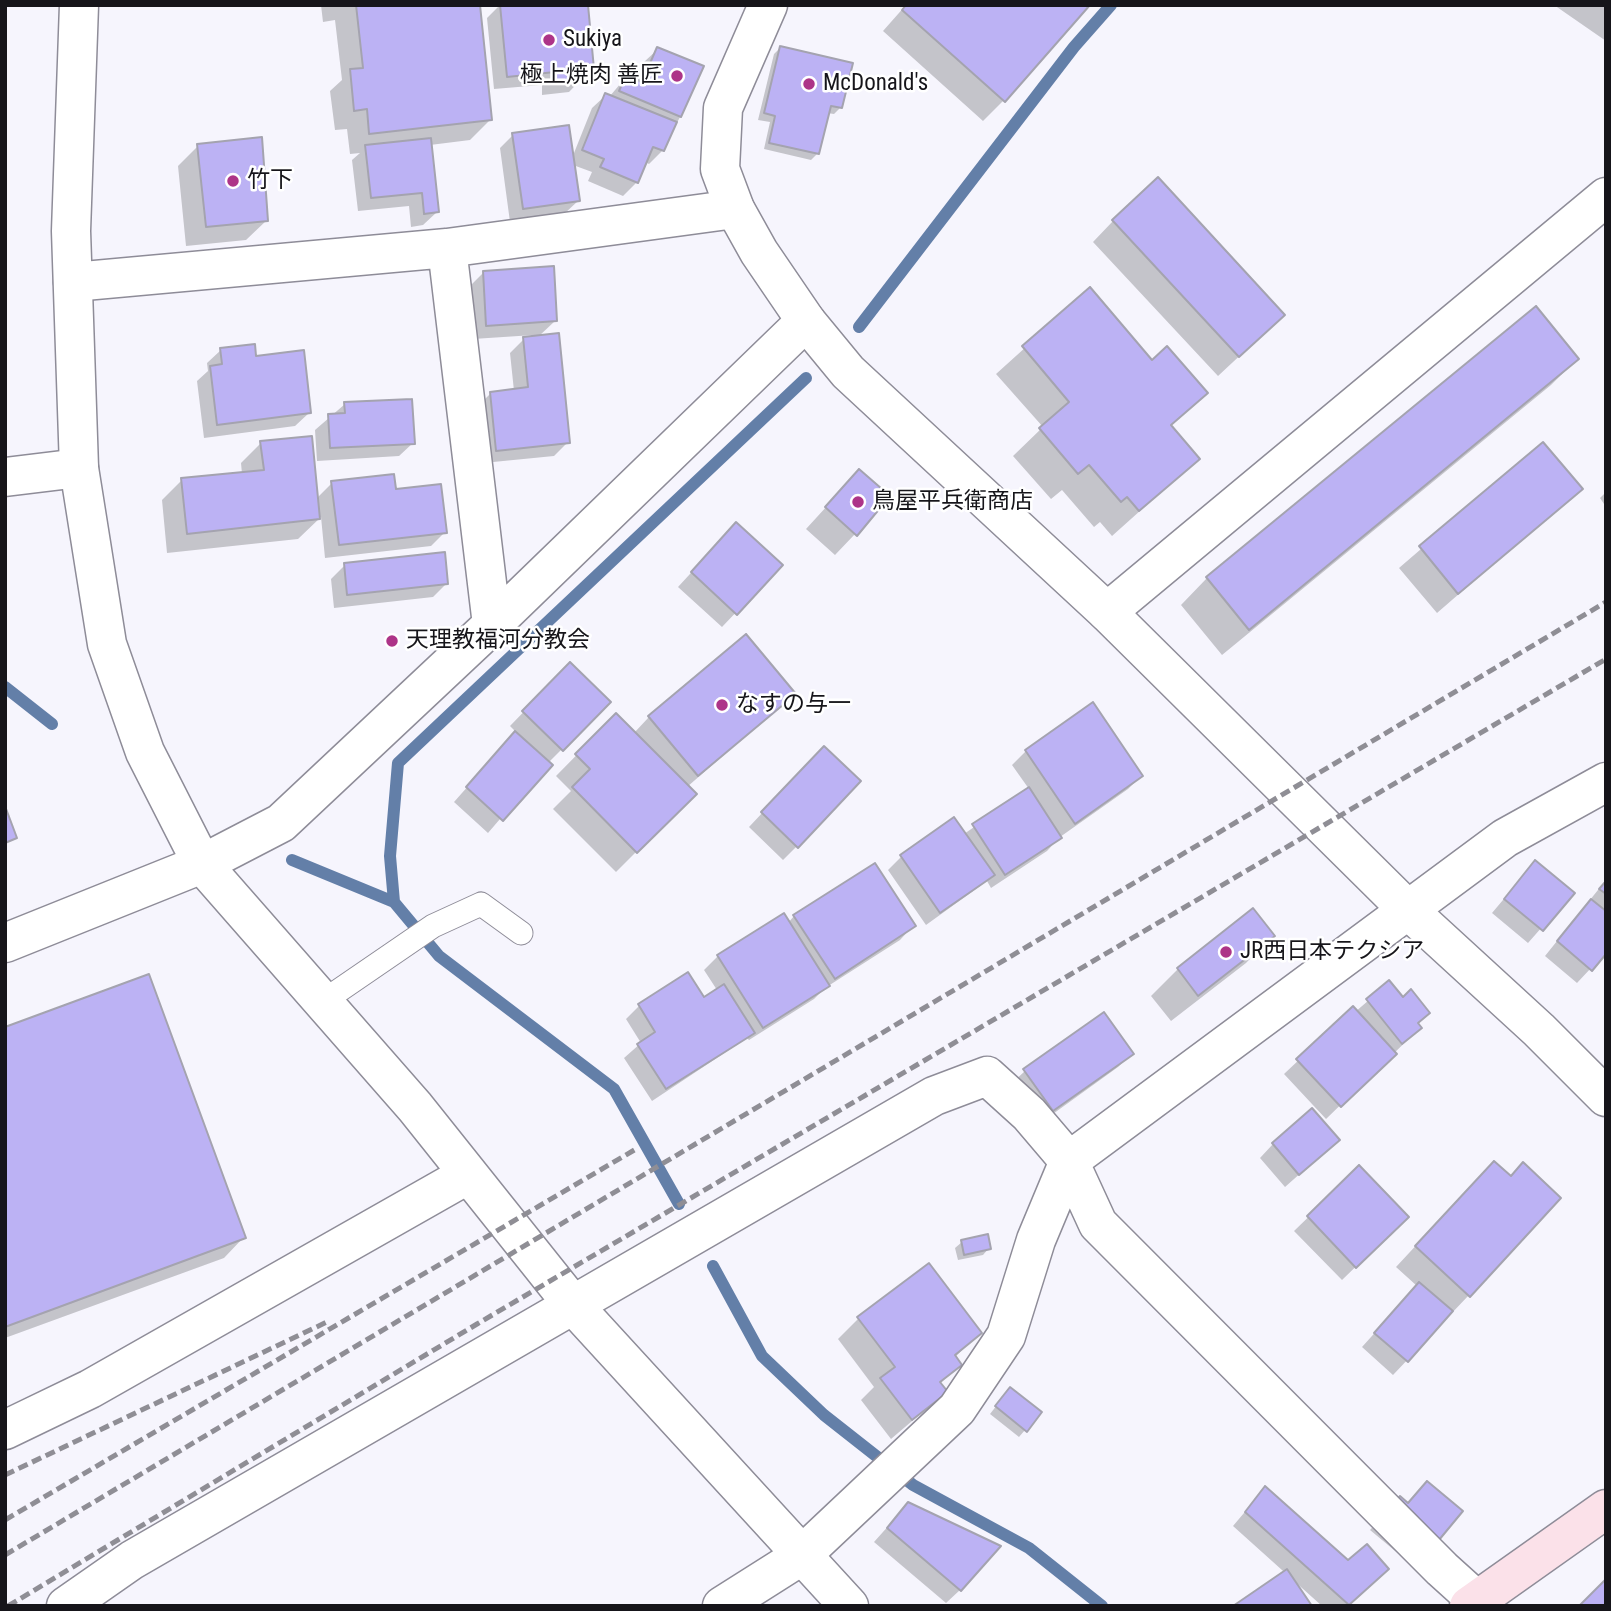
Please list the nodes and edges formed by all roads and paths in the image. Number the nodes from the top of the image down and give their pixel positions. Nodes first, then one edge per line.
1 (79, 5) edge
2 (768, 5) edge
3 (1606, 197) edge
4 (735, 209) junction
5 (447, 248) junction
6 (73, 282) junction
7 (806, 321) junction
8 (79, 468) junction
9 (5, 477) edge
10 (1107, 612) junction
11 (492, 625) junction
12 (1606, 782) edge
13 (202, 864) junction
14 (1407, 909) junction
15 (521, 933) dead end
16 (5, 943) edge
17 (325, 1000) junction
18 (1606, 1097) edge
19 (1069, 1161) junction
20 (467, 1175) junction
21 (573, 1305) junction
22 (5, 1430) edge
23 (1606, 1509) edge
24 (801, 1556) junction
25 (1476, 1604) edge
26 (65, 1606) edge
27 (722, 1606) edge
28 (849, 1606) edge

1 - 6 street
2 - 4 street
3 - 10 street
4 - 5 street
4 - 7 street
5 - 6 street
5 - 11 street
6 - 8 street
7 - 10 street
7 - 11 street
8 - 9 street
8 - 13 street
10 - 14 street
11 - 13 street
12 - 14 street
13 - 16 street
13 - 17 street
14 - 18 street
14 - 19 street
15 - 17 lane
17 - 20 street
19 - 21 street
19 - 24 street
19 - 25 street
20 - 21 street
20 - 22 street
21 - 24 street
21 - 26 street
23 - 25 main road
24 - 27 street
24 - 28 street

